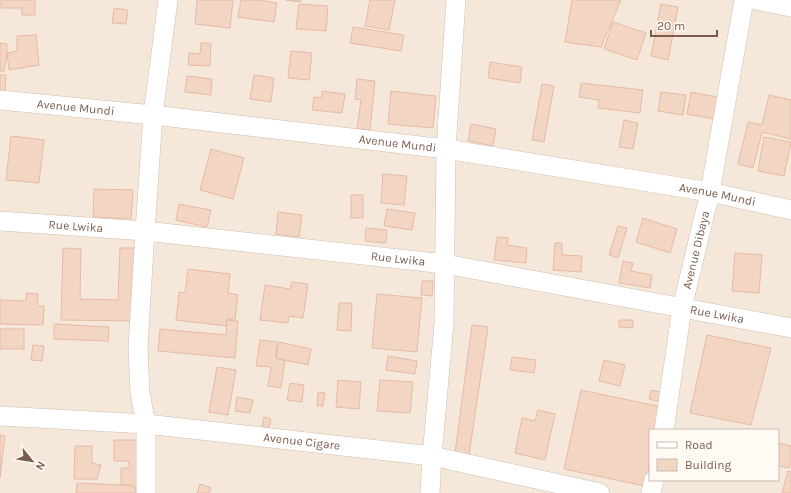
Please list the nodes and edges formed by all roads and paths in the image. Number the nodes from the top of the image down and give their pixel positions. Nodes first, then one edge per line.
1 (168, 0) edge
2 (456, 0) edge
3 (744, 0) edge
4 (756, 0) edge
5 (791, 7) edge
6 (0, 100) edge
7 (153, 115) junction
8 (446, 149) junction
9 (710, 192) junction
10 (791, 210) edge
11 (0, 221) edge
12 (145, 231) junction
13 (445, 264) junction
14 (682, 308) junction
15 (791, 328) edge
16 (0, 416) edge
17 (146, 424) junction
18 (664, 429) edge
19 (432, 456) junction
20 (654, 481) edge
21 (146, 493) edge
22 (430, 493) edge
23 (600, 493) edge
24 (652, 493) edge

1 - 7 street
2 - 8 street
3 - 9 street, Avenue Dibaya
4 - 5 street
6 - 7 street, Avenue Mundi
7 - 8 street, Avenue Mundi
7 - 12 street
8 - 9 street, Avenue Mundi
8 - 13 street
9 - 10 street, Avenue Mundi
9 - 14 street, Avenue Dibaya
11 - 12 street, Rue Lwika
12 - 13 street, Rue Lwika
12 - 17 street
13 - 14 street, Rue Lwika
13 - 19 street
14 - 15 street, Rue Lwika
14 - 18 street, Avenue Dibaya
16 - 17 street, Avenue Cigare
17 - 19 street, Avenue Cigare
17 - 21 street
19 - 22 street
19 - 23 street, Avenue Cigare
20 - 24 street

